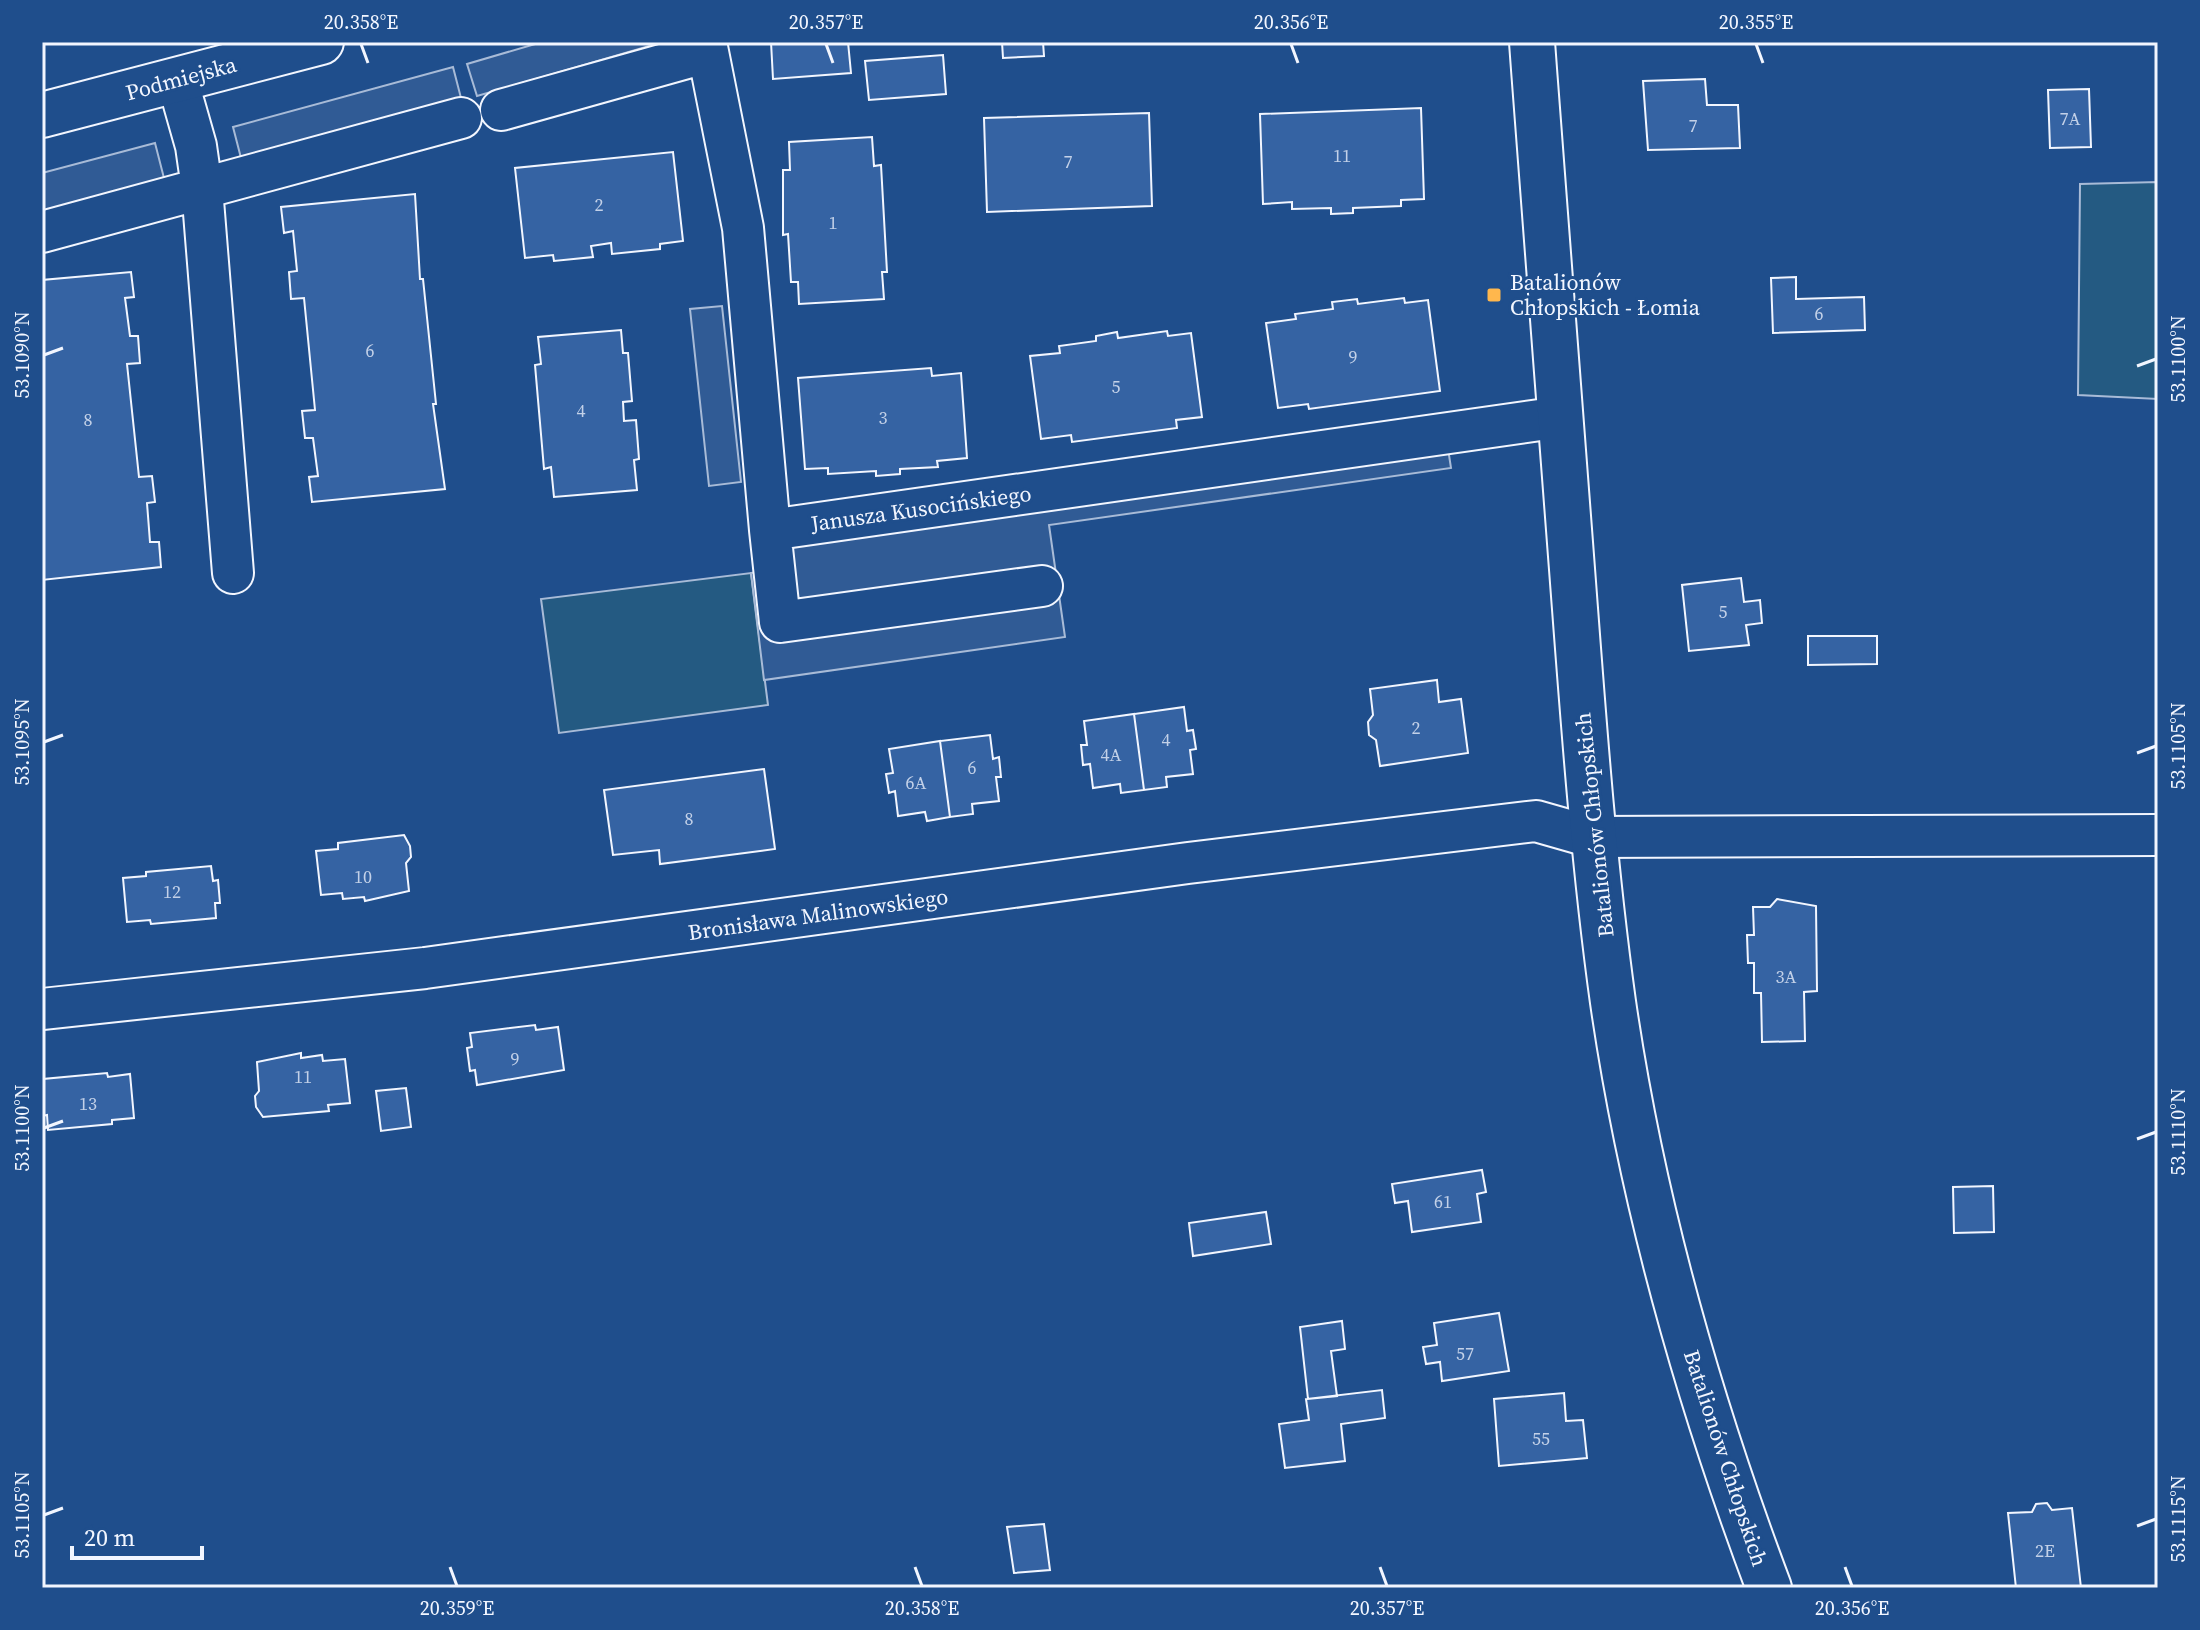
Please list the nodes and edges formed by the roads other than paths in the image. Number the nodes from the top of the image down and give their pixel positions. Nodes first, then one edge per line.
1 (321, 42) edge
2 (1532, 42) edge
3 (707, 47) edge
4 (177, 79) junction
5 (501, 110) dead end
6 (42, 115) edge
7 (461, 118) dead end
8 (202, 188) junction
9 (42, 232) edge
10 (1561, 417) junction
11 (770, 530) junction
12 (233, 573) dead end
13 (1042, 586) dead end
14 (2158, 835) edge
15 (1592, 837) junction
16 (42, 1009) edge
17 (1769, 1588) edge

1 - 4 street, Podmiejska
2 - 10 street, Batalionów Chłopskich
3 - 5 street
3 - 11 street
4 - 6 street, Podmiejska
4 - 8 street
7 - 8 street
8 - 9 street
8 - 12 street
10 - 11 street, Janusza Kusocińskiego
10 - 15 street, Batalionów Chłopskich
11 - 13 street
14 - 15 street, Bronisława Malinowskiego
15 - 16 street, Bronisława Malinowskiego
15 - 17 street, Batalionów Chłopskich

